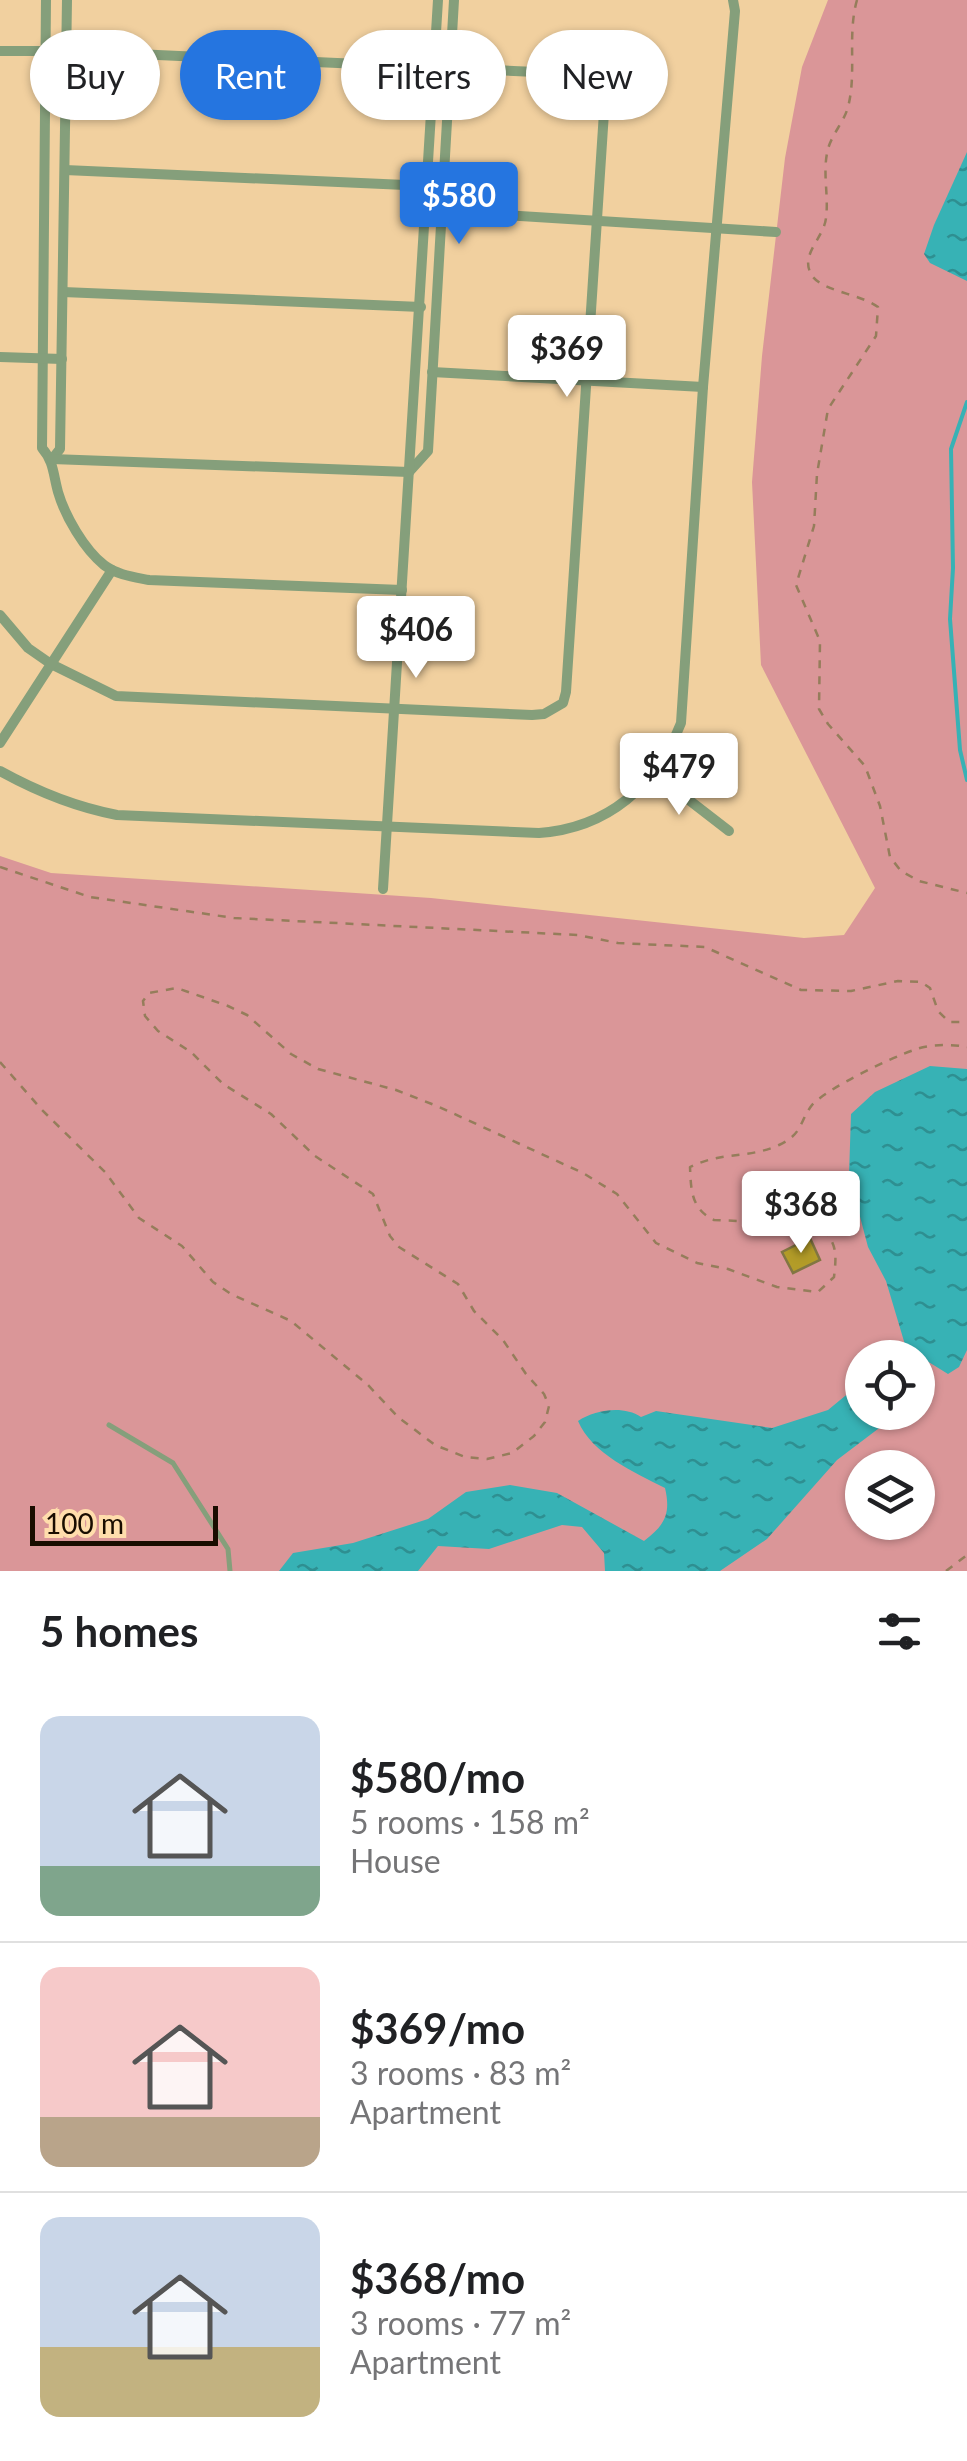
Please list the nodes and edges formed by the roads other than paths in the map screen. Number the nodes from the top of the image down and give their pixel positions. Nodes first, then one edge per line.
1 (46, 0) edge
2 (67, 0) edge
3 (438, 0) edge
4 (454, 0) edge
5 (733, 0) edge
6 (45, 30) edge
7 (66, 30) edge
8 (436, 30) edge
9 (452, 30) edge
10 (0, 51) edge
11 (30, 52) edge
12 (160, 56) edge
13 (341, 64) edge
14 (506, 72) edge
15 (44, 120) edge
16 (65, 120) edge
17 (431, 120) edge
18 (447, 120) edge
19 (64, 170) junction
20 (428, 186) junction
21 (442, 211) junction
22 (598, 221) junction
23 (716, 228) junction
24 (776, 232) dead end
25 (63, 292) junction
26 (420, 306) junction
27 (0, 357) edge
28 (42, 358) junction
29 (62, 358) junction
30 (432, 372) junction
31 (587, 381) junction
32 (703, 388) junction
33 (52, 459) junction
34 (410, 472) junction
35 (112, 570) junction
36 (402, 590) junction
37 (0, 615) edge
38 (51, 664) junction
39 (394, 709) junction
40 (0, 743) edge
41 (0, 771) edge
42 (654, 774) junction
43 (387, 826) junction
44 (729, 831) dead end
45 (383, 889) dead end
46 (109, 1425) dead end
47 (230, 1571) edge

1 - 6 street
2 - 7 street
3 - 8 street
4 - 9 street
5 - 23 street
10 - 11 street
12 - 13 street
14 - 22 street
15 - 28 street
16 - 19 street
17 - 20 street
18 - 21 street
19 - 20 street
19 - 25 street
20 - 26 street
21 - 22 street
21 - 30 street
22 - 23 street
22 - 31 street
23 - 24 street
23 - 32 street
25 - 26 street
25 - 29 street
26 - 34 street
27 - 28 street
28 - 29 street
28 - 33 street
29 - 33 street
30 - 31 street
30 - 34 street
31 - 32 street
31 - 39 street
32 - 42 street
33 - 34 street
33 - 35 street
34 - 36 street
35 - 36 street
35 - 38 street
36 - 39 street
37 - 38 street
38 - 39 street
38 - 40 street
39 - 43 street
41 - 43 street
42 - 43 street
42 - 44 street
43 - 45 street
46 - 47 lane

